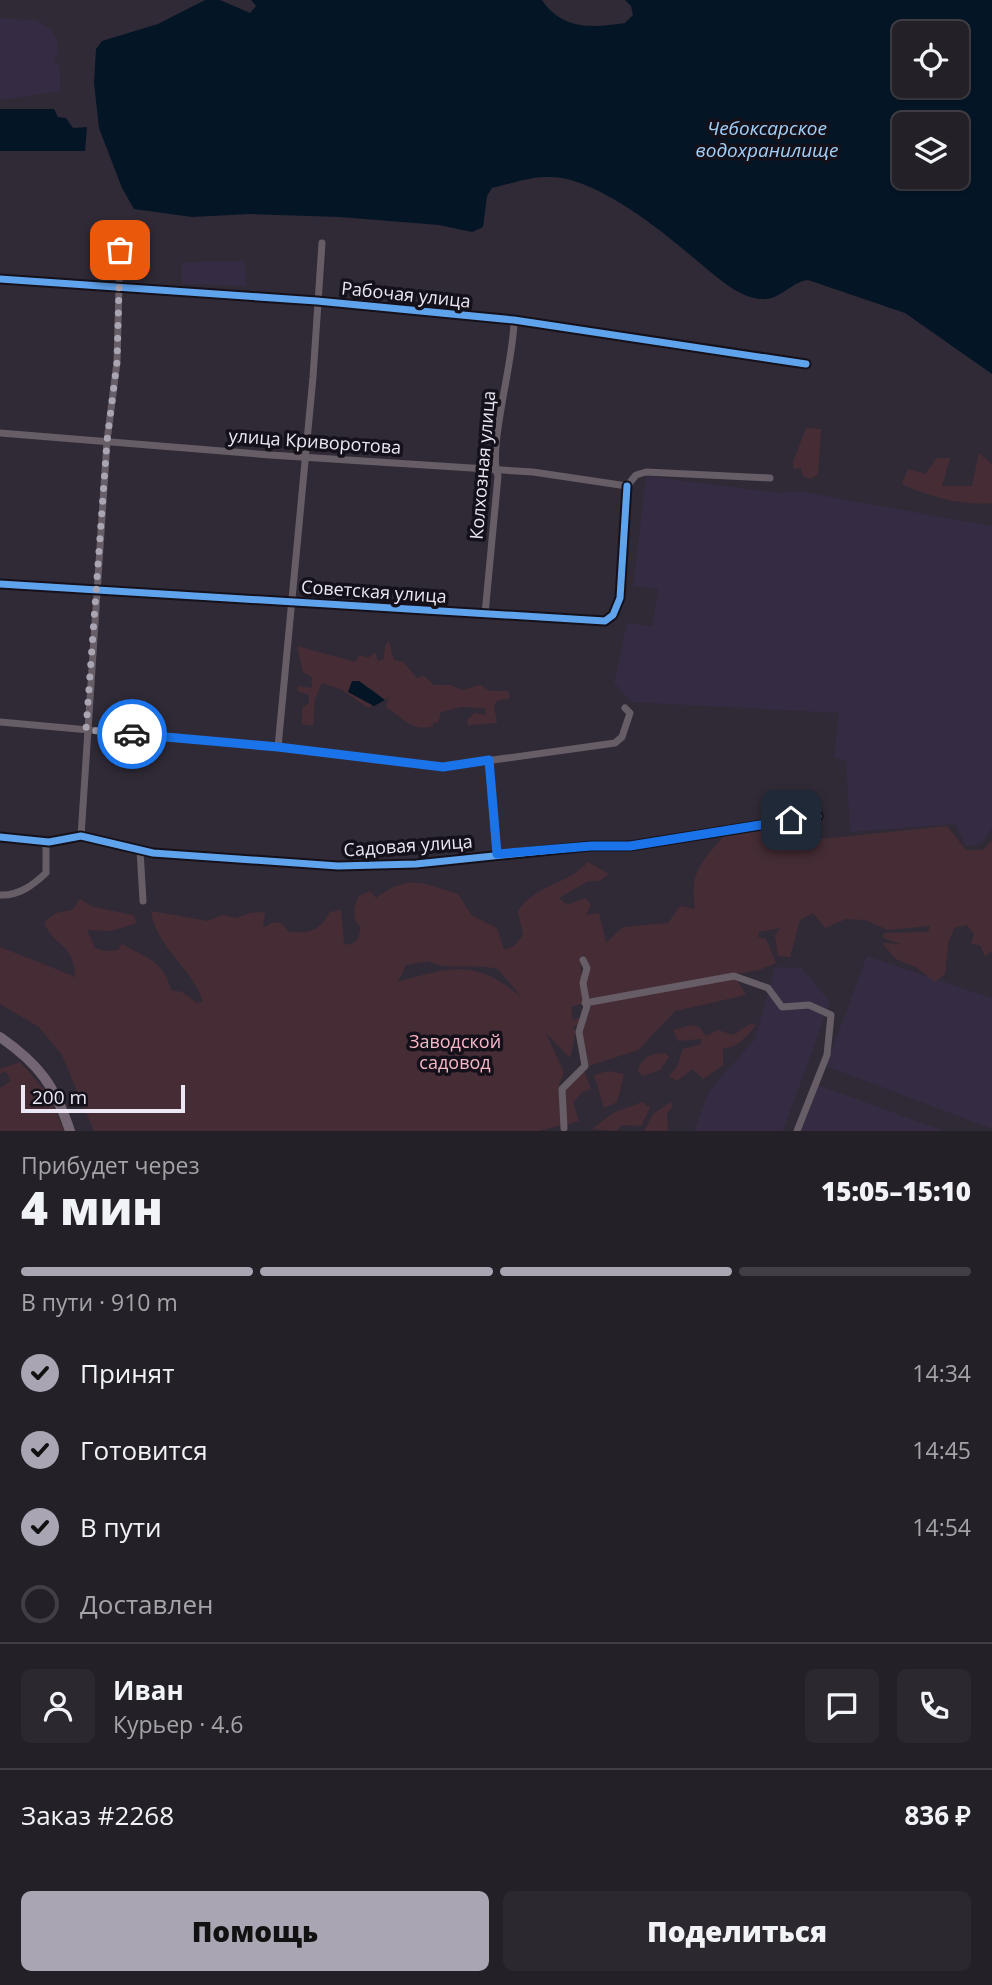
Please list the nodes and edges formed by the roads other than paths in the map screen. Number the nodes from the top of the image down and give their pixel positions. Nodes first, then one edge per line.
1 (322, 243) dead end
2 (120, 250) dead end
3 (0, 279) edge
4 (121, 286) junction
5 (317, 301) junction
6 (514, 320) junction
7 (806, 364) dead end
8 (0, 433) edge
9 (107, 441) junction
10 (305, 457) junction
11 (495, 469) junction
12 (770, 478) dead end
13 (627, 486) junction
14 (0, 584) edge
15 (98, 591) junction
16 (290, 601) junction
17 (485, 614) junction
18 (625, 708) dead end
19 (0, 722) edge
20 (86, 730) junction
21 (278, 747) junction
22 (489, 760) junction
23 (818, 816) dead end
24 (81, 836) junction
25 (0, 837) edge
26 (46, 842) junction
27 (140, 850) junction
28 (497, 854) junction
29 (0, 895) edge
30 (143, 901) dead end
31 (583, 960) dead end
32 (585, 1003) junction
33 (0, 1037) edge
34 (564, 1128) dead end
35 (70, 1131) edge
36 (797, 1131) edge

1 - 5 street
2 - 4 street
3 - 4 street, Рабочая улица
4 - 5 street, Рабочая улица
4 - 9 street
5 - 6 street, Рабочая улица
5 - 10 street
6 - 7 street, Рабочая улица
6 - 11 street, Колхозная улица
8 - 9 street, улица Криворотова
9 - 10 street, улица Криворотова
9 - 15 street
10 - 11 street, улица Криворотова
10 - 16 street
11 - 13 street, улица Криворотова
11 - 17 street, Колхозная улица
12 - 13 street
13 - 17 street, Советская улица
14 - 15 street, Советская улица
15 - 16 street, Советская улица
15 - 20 street
16 - 17 street, Советская улица
16 - 21 street
18 - 22 street
19 - 20 street
20 - 21 street
20 - 24 street
21 - 22 street
22 - 28 street, Садовая улица
23 - 28 street, Садовая улица
24 - 26 street, Садовая улица
24 - 27 street, Садовая улица
25 - 26 street, Садовая улица
26 - 29 street
27 - 28 street, Садовая улица
27 - 30 street
31 - 32 street
32 - 34 street
32 - 36 street
33 - 35 main road

